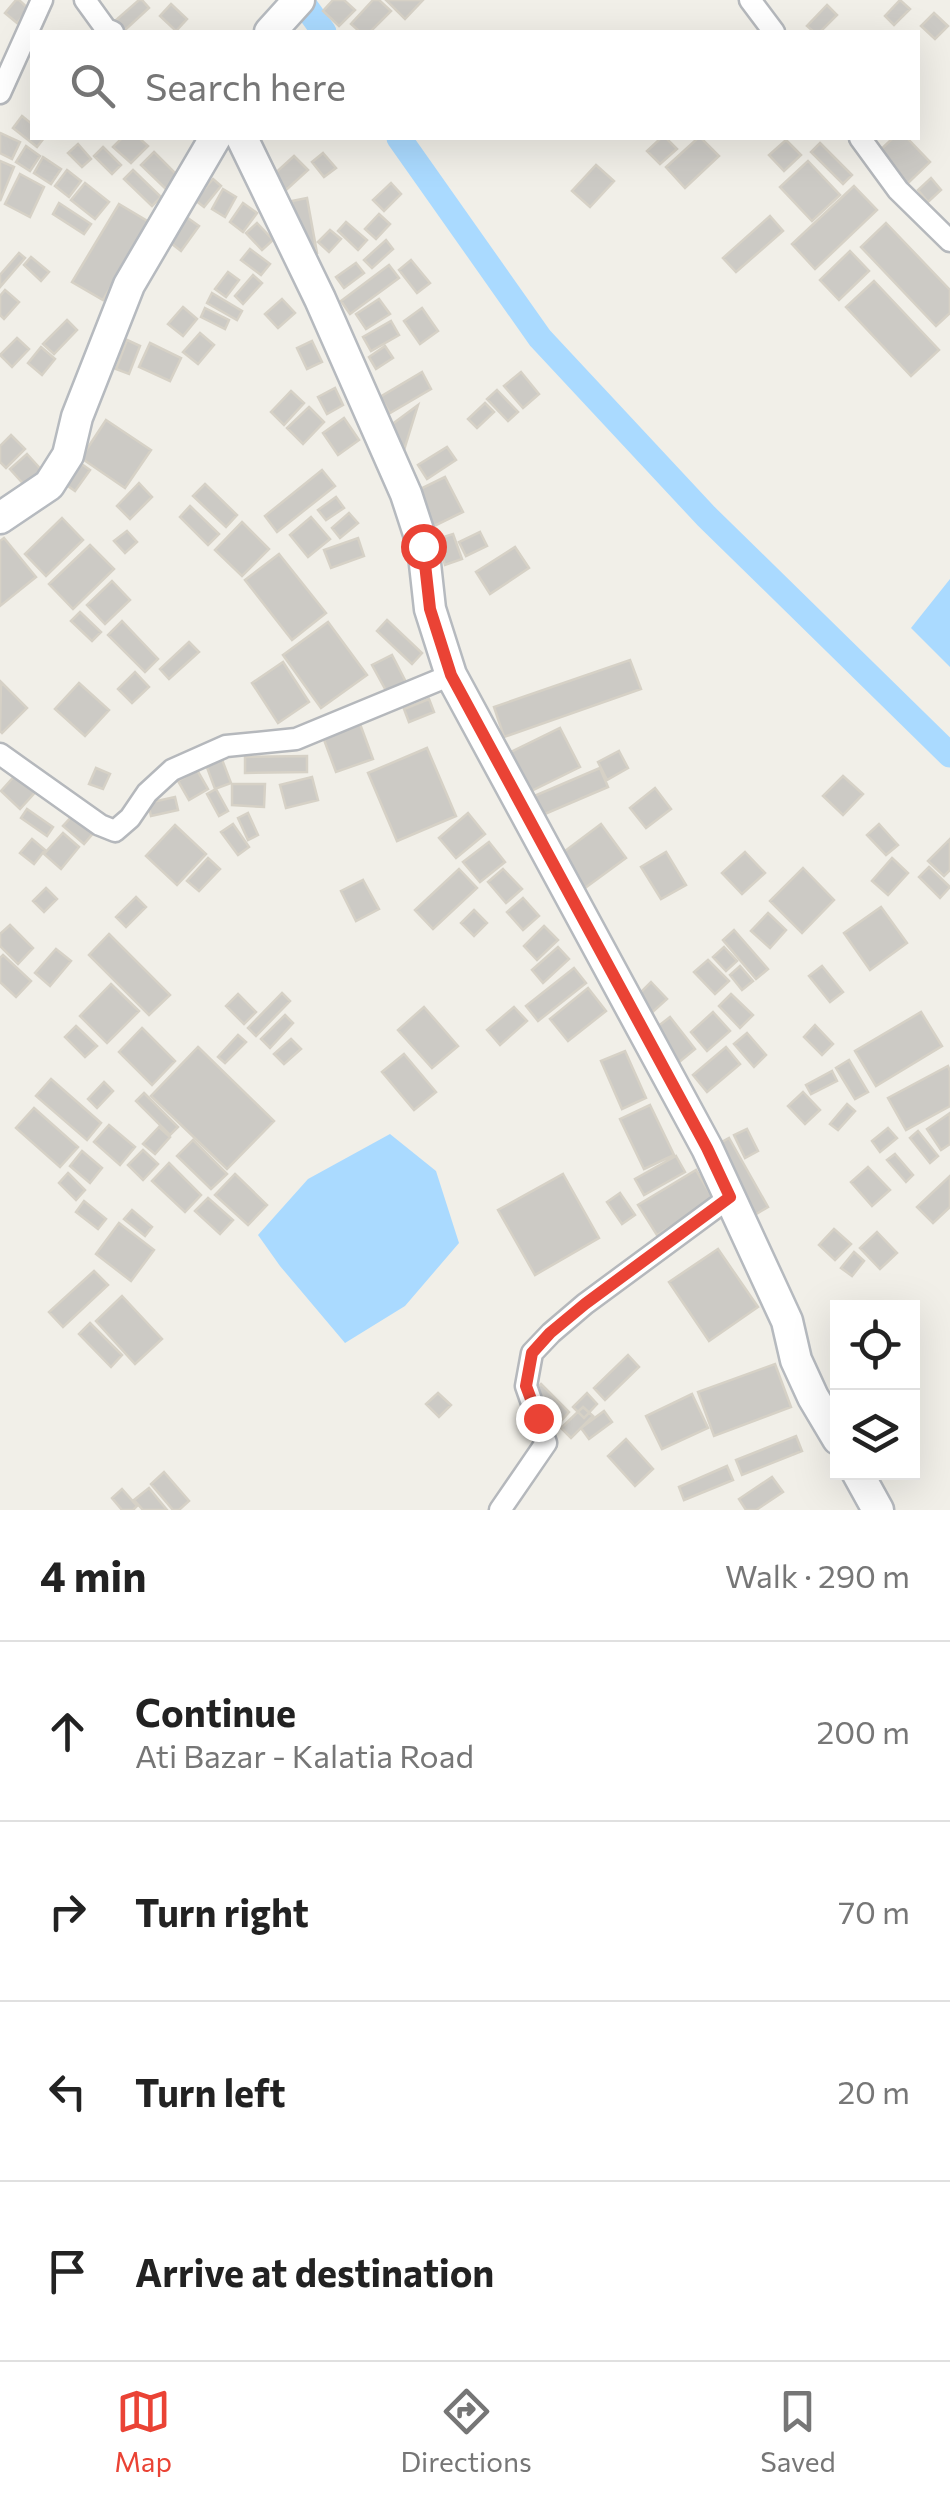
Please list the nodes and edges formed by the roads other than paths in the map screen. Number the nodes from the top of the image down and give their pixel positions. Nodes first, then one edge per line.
1 (42, 0) edge
2 (85, 0) edge
3 (298, 0) edge
4 (750, 0) edge
5 (110, 30) edge
6 (272, 30) edge
7 (772, 30) edge
8 (0, 93) edge
9 (213, 140) edge
10 (243, 140) edge
11 (861, 140) edge
12 (950, 241) edge
13 (0, 518) edge
14 (451, 675) junction
15 (0, 754) edge
16 (730, 1197) junction
17 (830, 1426) edge
18 (861, 1480) edge
19 (500, 1510) edge
20 (878, 1510) edge

1 - 8 street
2 - 5 street
3 - 6 main road
4 - 7 street
9 - 13 main road
10 - 14 main road
11 - 12 street
14 - 15 street
14 - 16 main road
16 - 17 main road
16 - 19 street
18 - 20 main road

